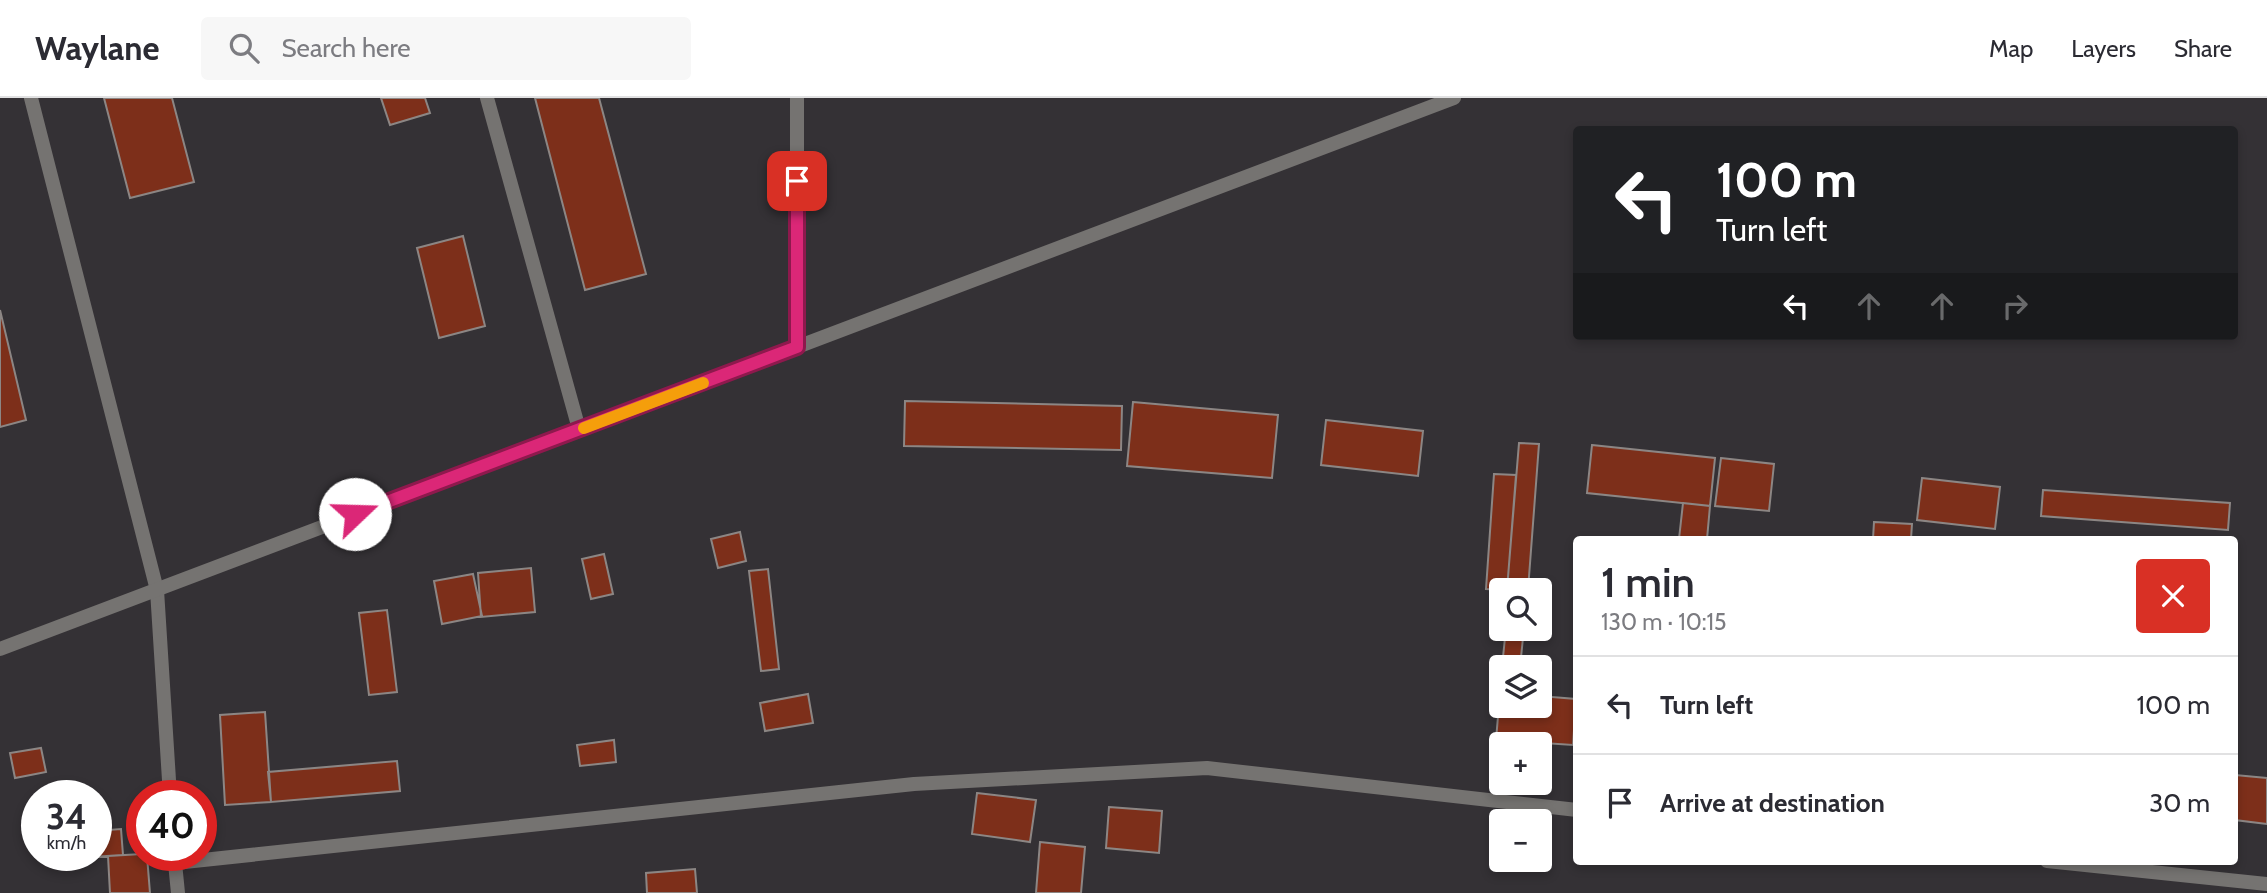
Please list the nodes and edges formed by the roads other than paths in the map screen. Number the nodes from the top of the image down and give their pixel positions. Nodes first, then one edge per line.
1 (31, 98) edge
2 (487, 98) edge
3 (797, 98) edge
4 (1454, 98) edge
5 (797, 347) junction
6 (579, 429) junction
7 (156, 590) junction
8 (0, 649) edge
9 (169, 780) edge
10 (1573, 810) edge
11 (217, 855) edge
12 (2085, 865) edge
13 (176, 871) edge
14 (2267, 884) edge
15 (178, 893) edge

1 - 7 street
2 - 6 street
3 - 5 street
4 - 5 street
5 - 6 street
6 - 7 street
7 - 8 street
7 - 9 street
10 - 11 street
12 - 14 street
13 - 15 street

